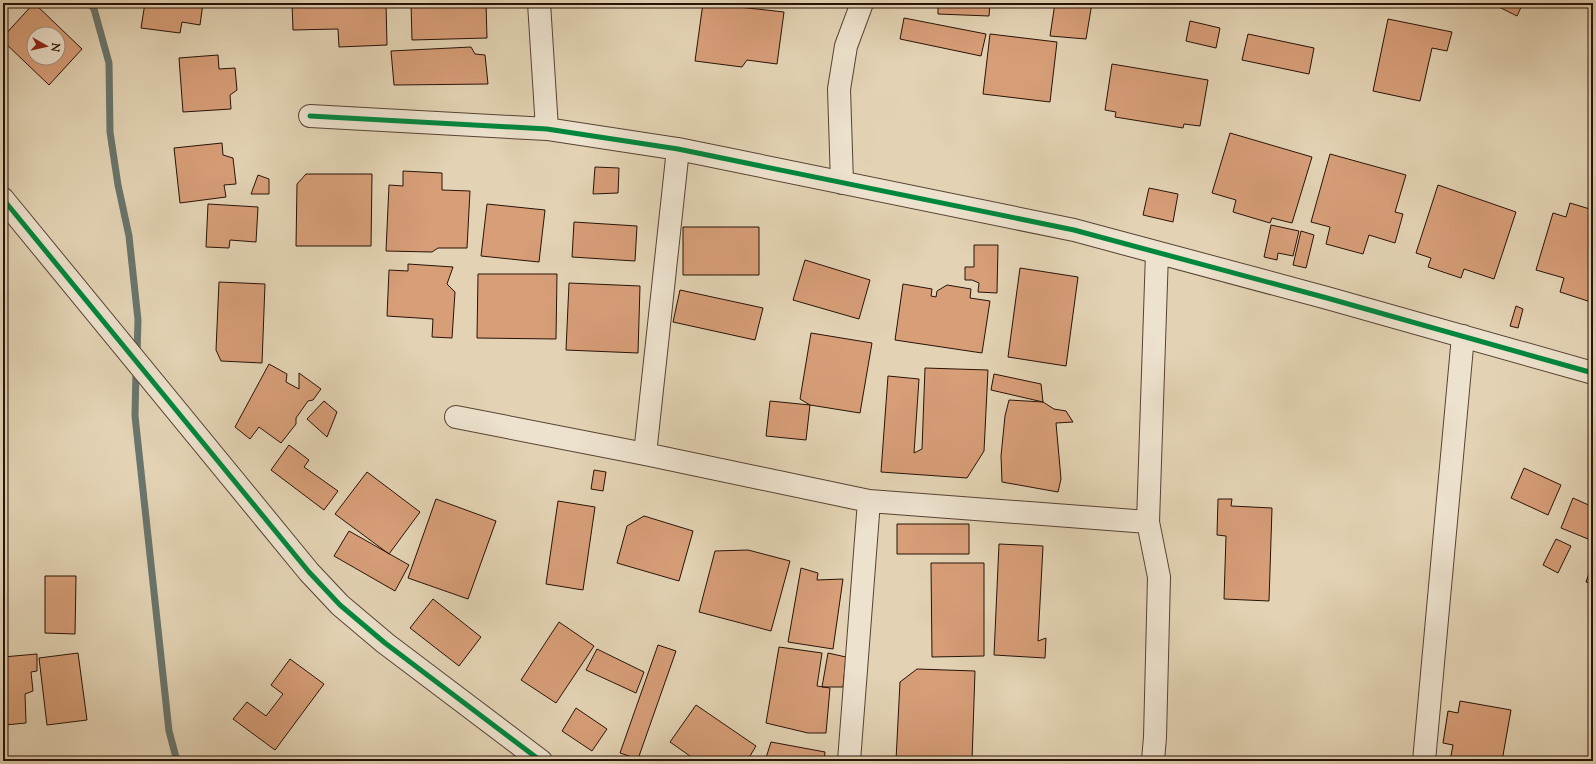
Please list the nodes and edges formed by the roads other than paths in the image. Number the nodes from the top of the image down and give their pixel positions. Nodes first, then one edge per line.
1 (539, 3) edge
2 (862, 3) edge
3 (310, 116) dead end
4 (547, 129) junction
5 (678, 149) junction
6 (842, 183) junction
7 (3, 200) edge
8 (1157, 253) junction
9 (1463, 336) junction
10 (1593, 373) edge
11 (456, 417) dead end
12 (645, 454) junction
13 (869, 501) junction
14 (1148, 522) junction
15 (540, 761) edge
16 (849, 761) edge
17 (1153, 761) edge
18 (1424, 761) edge

1 - 4 street
2 - 6 street
3 - 4 street
4 - 5 street
5 - 6 street
5 - 12 street
6 - 8 street
7 - 15 street
8 - 9 street
8 - 14 street
9 - 10 street
9 - 18 street
11 - 12 street
12 - 13 street
13 - 14 street
13 - 16 street
14 - 17 street

